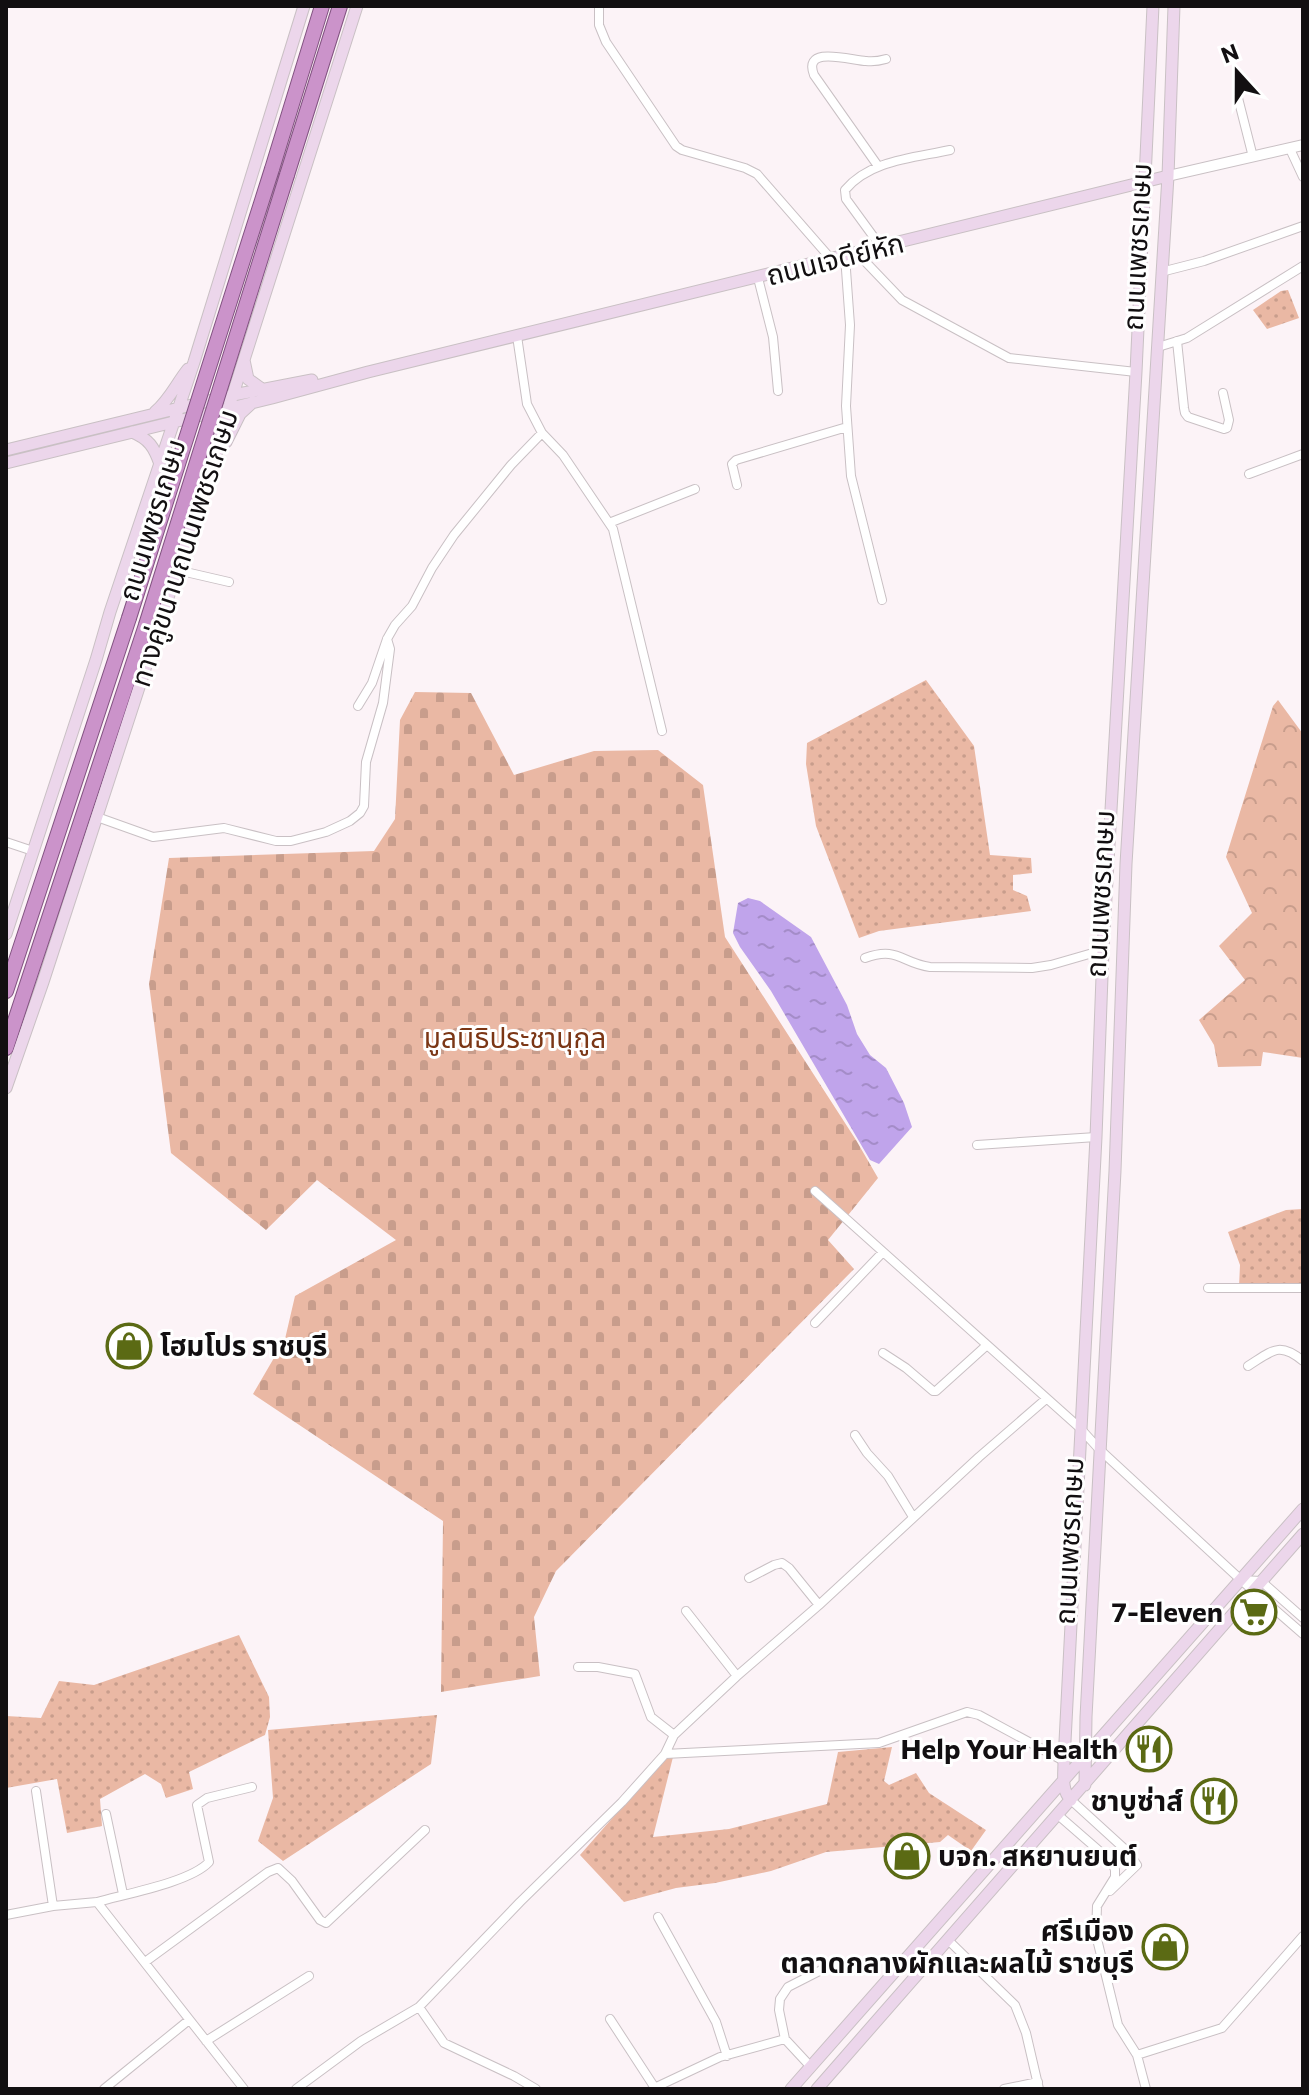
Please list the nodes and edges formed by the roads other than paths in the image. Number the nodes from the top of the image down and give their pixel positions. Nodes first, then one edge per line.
1 (304, 6) edge
2 (322, 6) edge
3 (340, 6) edge
4 (357, 6) edge
5 (599, 6) edge
6 (1153, 6) edge
7 (1174, 6) edge
8 (886, 59) dead end
9 (1238, 98) dead end
10 (1303, 145) edge
11 (1290, 149) junction
12 (950, 150) dead end
13 (1253, 157) junction
14 (878, 166) junction
15 (1168, 176) junction
16 (1303, 177) edge
17 (1145, 182) junction
18 (1303, 226) edge
19 (881, 247) junction
20 (851, 255) junction
21 (832, 260) junction
22 (1303, 266) edge
23 (1161, 272) junction
24 (758, 278) junction
25 (517, 336) junction
26 (1177, 341) junction
27 (1158, 347) junction
28 (244, 360) junction
29 (194, 362) junction
30 (368, 372) junction
31 (1136, 372) junction
32 (262, 389) junction
33 (778, 391) dead end
34 (1223, 393) dead end
35 (233, 395) junction
36 (253, 402) junction
37 (179, 408) junction
38 (228, 408) junction
39 (152, 415) junction
40 (175, 421) junction
41 (847, 427) junction
42 (132, 432) junction
43 (542, 433) junction
44 (6, 450) edge
45 (214, 454) junction
46 (1303, 454) edge
47 (6, 463) edge
48 (161, 465) junction
49 (1249, 474) dead end
50 (737, 485) dead end
51 (695, 489) dead end
52 (609, 523) junction
53 (177, 570) junction
54 (229, 582) dead end
55 (882, 600) dead end
56 (387, 639) junction
57 (358, 706) dead end
58 (662, 731) dead end
59 (97, 817) junction
60 (6, 842) edge
61 (33, 851) junction
62 (1108, 878) junction
63 (1126, 879) junction
64 (6, 934) edge
65 (1103, 950) junction
66 (865, 958) dead end
67 (6, 991) edge
68 (6, 1048) edge
69 (6, 1088) edge
70 (1096, 1137) junction
71 (977, 1145) dead end
72 (815, 1191) dead end
73 (883, 1252) junction
74 (1208, 1288) dead end
75 (1303, 1288) edge
76 (815, 1323) dead end
77 (987, 1345) junction
78 (883, 1353) dead end
79 (1303, 1361) edge
80 (1248, 1366) dead end
81 (1046, 1399) junction
82 (1080, 1428) junction
83 (855, 1435) dead end
84 (1099, 1449) junction
85 (1303, 1509) edge
86 (913, 1517) junction
87 (1303, 1534) edge
88 (749, 1578) dead end
89 (1241, 1580) junction
90 (1257, 1586) junction
91 (819, 1605) junction
92 (686, 1611) dead end
93 (1303, 1618) edge
94 (1303, 1634) edge
95 (578, 1667) dead end
96 (737, 1676) junction
97 (674, 1735) junction
98 (665, 1754) junction
99 (1086, 1755) junction
100 (1064, 1761) junction
101 (1064, 1778) junction
102 (1085, 1785) junction
103 (252, 1787) dead end
104 (36, 1791) dead end
105 (1071, 1800) junction
106 (106, 1814) dead end
107 (1058, 1815) junction
108 (425, 1830) dead end
109 (1105, 1893) junction
110 (123, 1894) junction
111 (97, 1902) junction
112 (53, 1906) junction
113 (6, 1915) edge
114 (658, 1917) dead end
115 (1303, 1936) edge
116 (948, 1940) junction
117 (839, 1961) dead end
118 (145, 1962) junction
119 (309, 1976) dead end
120 (419, 2007) junction
121 (610, 2019) dead end
122 (189, 2020) junction
123 (785, 2039) junction
124 (206, 2041) junction
125 (1137, 2055) junction
126 (727, 2056) junction
127 (811, 2067) junction
128 (1039, 2086) edge
129 (654, 2088) edge
130 (104, 2089) edge
131 (244, 2089) edge
132 (296, 2089) edge
133 (536, 2089) edge
134 (791, 2089) edge
135 (817, 2089) edge
136 (1004, 2089) edge
137 (1146, 2089) edge

1 - 29 main road, ทางคู่ขนานถนนเพชรเกษม
2 - 67 highway, ถนนเพชรเกษม, bridge
3 - 68 highway, ถนนเพชรเกษม, bridge
4 - 28 main road, ทางคู่ขนานถนนเพชรเกษม
5 - 21 street
6 - 17 main road, ถนนเพชรเกษม
7 - 15 main road, ถนนเพชรเกษม
8 - 14 street
9 - 13 street
10 - 11 street, ถนนเจดีย์หัก
11 - 13 street, ถนนเจดีย์หัก
11 - 16 street
12 - 14 street
13 - 15 street, ถนนเจดีย์หัก
14 - 19 street
15 - 17 main road, ถนนเจดีย์หัก
15 - 23 main road, ถนนเพชรเกษม
17 - 19 main road, ถนนเจดีย์หัก
17 - 31 main road, ถนนเพชรเกษม
18 - 23 street
19 - 20 main road, ถนนเจดีย์หัก
20 - 21 main road, ถนนเจดีย์หัก
20 - 31 street
20 - 41 street
21 - 24 main road, ถนนเจดีย์หัก
22 - 26 street
23 - 27 main road, ถนนเพชรเกษม
24 - 25 main road, ถนนเจดีย์หัก
24 - 33 street
25 - 30 main road, ถนนเจดีย์หัก
25 - 43 street
26 - 27 street
26 - 34 street
27 - 63 main road, ถนนเพชรเกษม
28 - 32 main road
28 - 35 main road, ทางคู่ขนานถนนเพชรเกษม
29 - 37 main road, ทางคู่ขนานถนนเพชรเกษม
29 - 39 main road
30 - 32 main road, ถนนเจดีย์หัก
30 - 36 main road, ถนนเจดีย์หัก
31 - 62 main road, ถนนเพชรเกษม
32 - 35 main road, ถนนเจดีย์หัก
35 - 37 main road, ถนนเจดีย์หัก
35 - 38 main road, ทางคู่ขนานถนนเพชรเกษม
36 - 38 main road, ถนนเจดีย์หัก
36 - 45 main road
37 - 39 main road
37 - 40 main road, ทางคู่ขนานถนนเพชรเกษม
38 - 40 main road, ถนนเจดีย์หัก
38 - 45 main road, ทางคู่ขนานถนนเพชรเกษม
39 - 44 main road
40 - 42 main road
40 - 48 main road, ทางคู่ขนานถนนเพชรเกษม
41 - 50 street
41 - 55 street
42 - 47 main road
42 - 48 main road
43 - 52 street
43 - 56 street
45 - 53 main road, ทางคู่ขนานถนนเพชรเกษม
46 - 49 street
48 - 61 main road, ทางคู่ขนานถนนเพชรเกษม
51 - 52 street
52 - 58 street
53 - 54 street
53 - 59 main road, ทางคู่ขนานถนนเพชรเกษม
56 - 57 street
56 - 59 street
59 - 69 main road, ทางคู่ขนานถนนเพชรเกษม
60 - 61 street
61 - 64 main road, ทางคู่ขนานถนนเพชรเกษม
62 - 63 main road
62 - 65 main road, ถนนเพชรเกษม
63 - 84 main road, ถนนเพชรเกษม
65 - 66 street
65 - 70 main road, ถนนเพชรเกษม
70 - 71 street
70 - 82 main road, ถนนเพชรเกษม
72 - 73 street
73 - 76 street
73 - 77 street
74 - 75 street
77 - 78 street
77 - 81 street
79 - 80 street
81 - 82 street
81 - 86 street
82 - 84 street
82 - 100 main road, ถนนเพชรเกษม
83 - 86 street
84 - 89 street
84 - 99 main road, ถนนเพชรเกษม
85 - 89 main road
86 - 91 street
87 - 90 main road
88 - 91 street
89 - 90 street
89 - 99 main road
90 - 93 street
90 - 94 street
90 - 102 main road
91 - 96 street
92 - 96 street
95 - 97 street
96 - 97 street
97 - 98 street
98 - 100 street
98 - 120 street
99 - 101 main road
99 - 102 main road, ถนนเพชรเกษม
100 - 101 main road, ถนนเพชรเกษม
101 - 105 main road, ถนนเพชรเกษม
101 - 127 main road
102 - 105 main road
103 - 110 street
104 - 112 street
105 - 107 main road
105 - 109 street
106 - 110 street
107 - 109 street
107 - 116 main road
108 - 118 street
109 - 125 street
110 - 111 street
111 - 112 street
111 - 118 street
112 - 113 street
114 - 126 street
115 - 125 street
116 - 128 street
116 - 135 main road
117 - 123 street
118 - 122 street
119 - 124 street
120 - 132 street
120 - 133 street
121 - 129 street
122 - 124 street
122 - 130 street
123 - 126 street
123 - 127 street
124 - 131 street
125 - 137 street
126 - 129 street
127 - 134 main road
128 - 136 street

